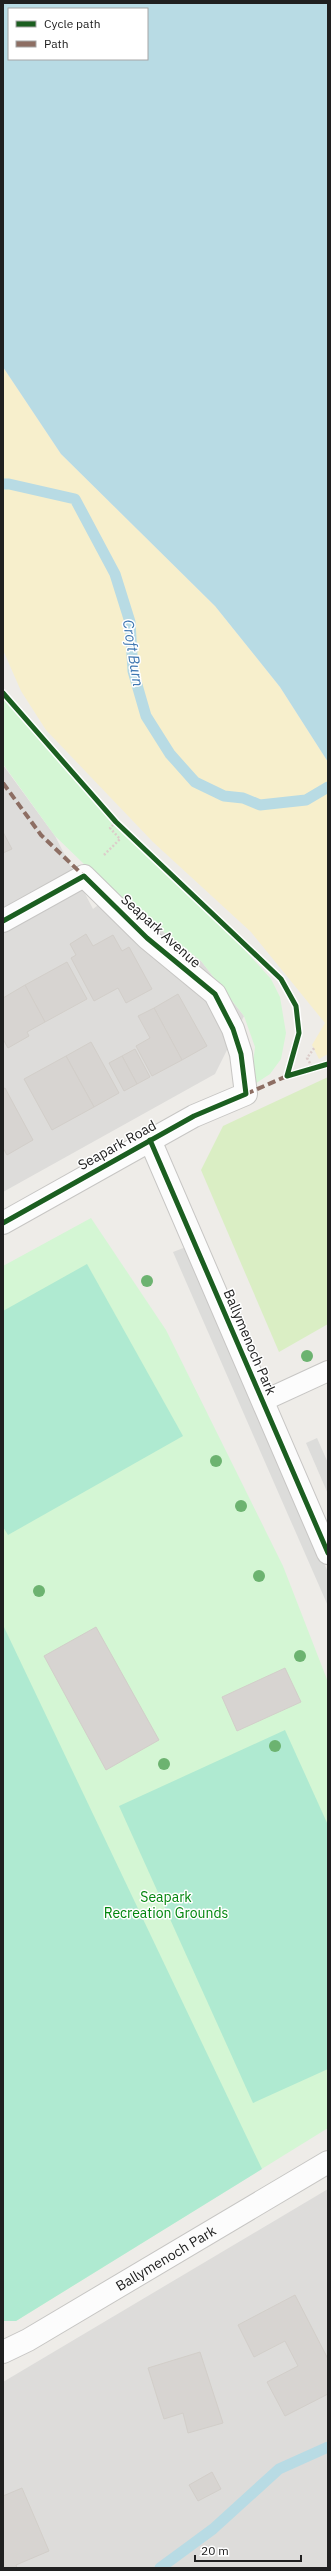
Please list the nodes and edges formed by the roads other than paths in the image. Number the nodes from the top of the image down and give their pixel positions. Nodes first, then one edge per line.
1 (3, 921) edge
2 (246, 1094) joint
3 (150, 1140) junction
4 (3, 1222) edge
5 (328, 1371) edge
6 (262, 1401) junction
7 (328, 1553) edge
8 (328, 2162) edge
9 (3, 2352) edge

1 - 2 street, Seapark Avenue
2 - 3 street, Seapark Road
3 - 4 street, Seapark Road
3 - 6 street, Ballymenoch Park
5 - 6 lane
6 - 7 street, Ballymenoch Park
8 - 9 street, Ballymenoch Park

